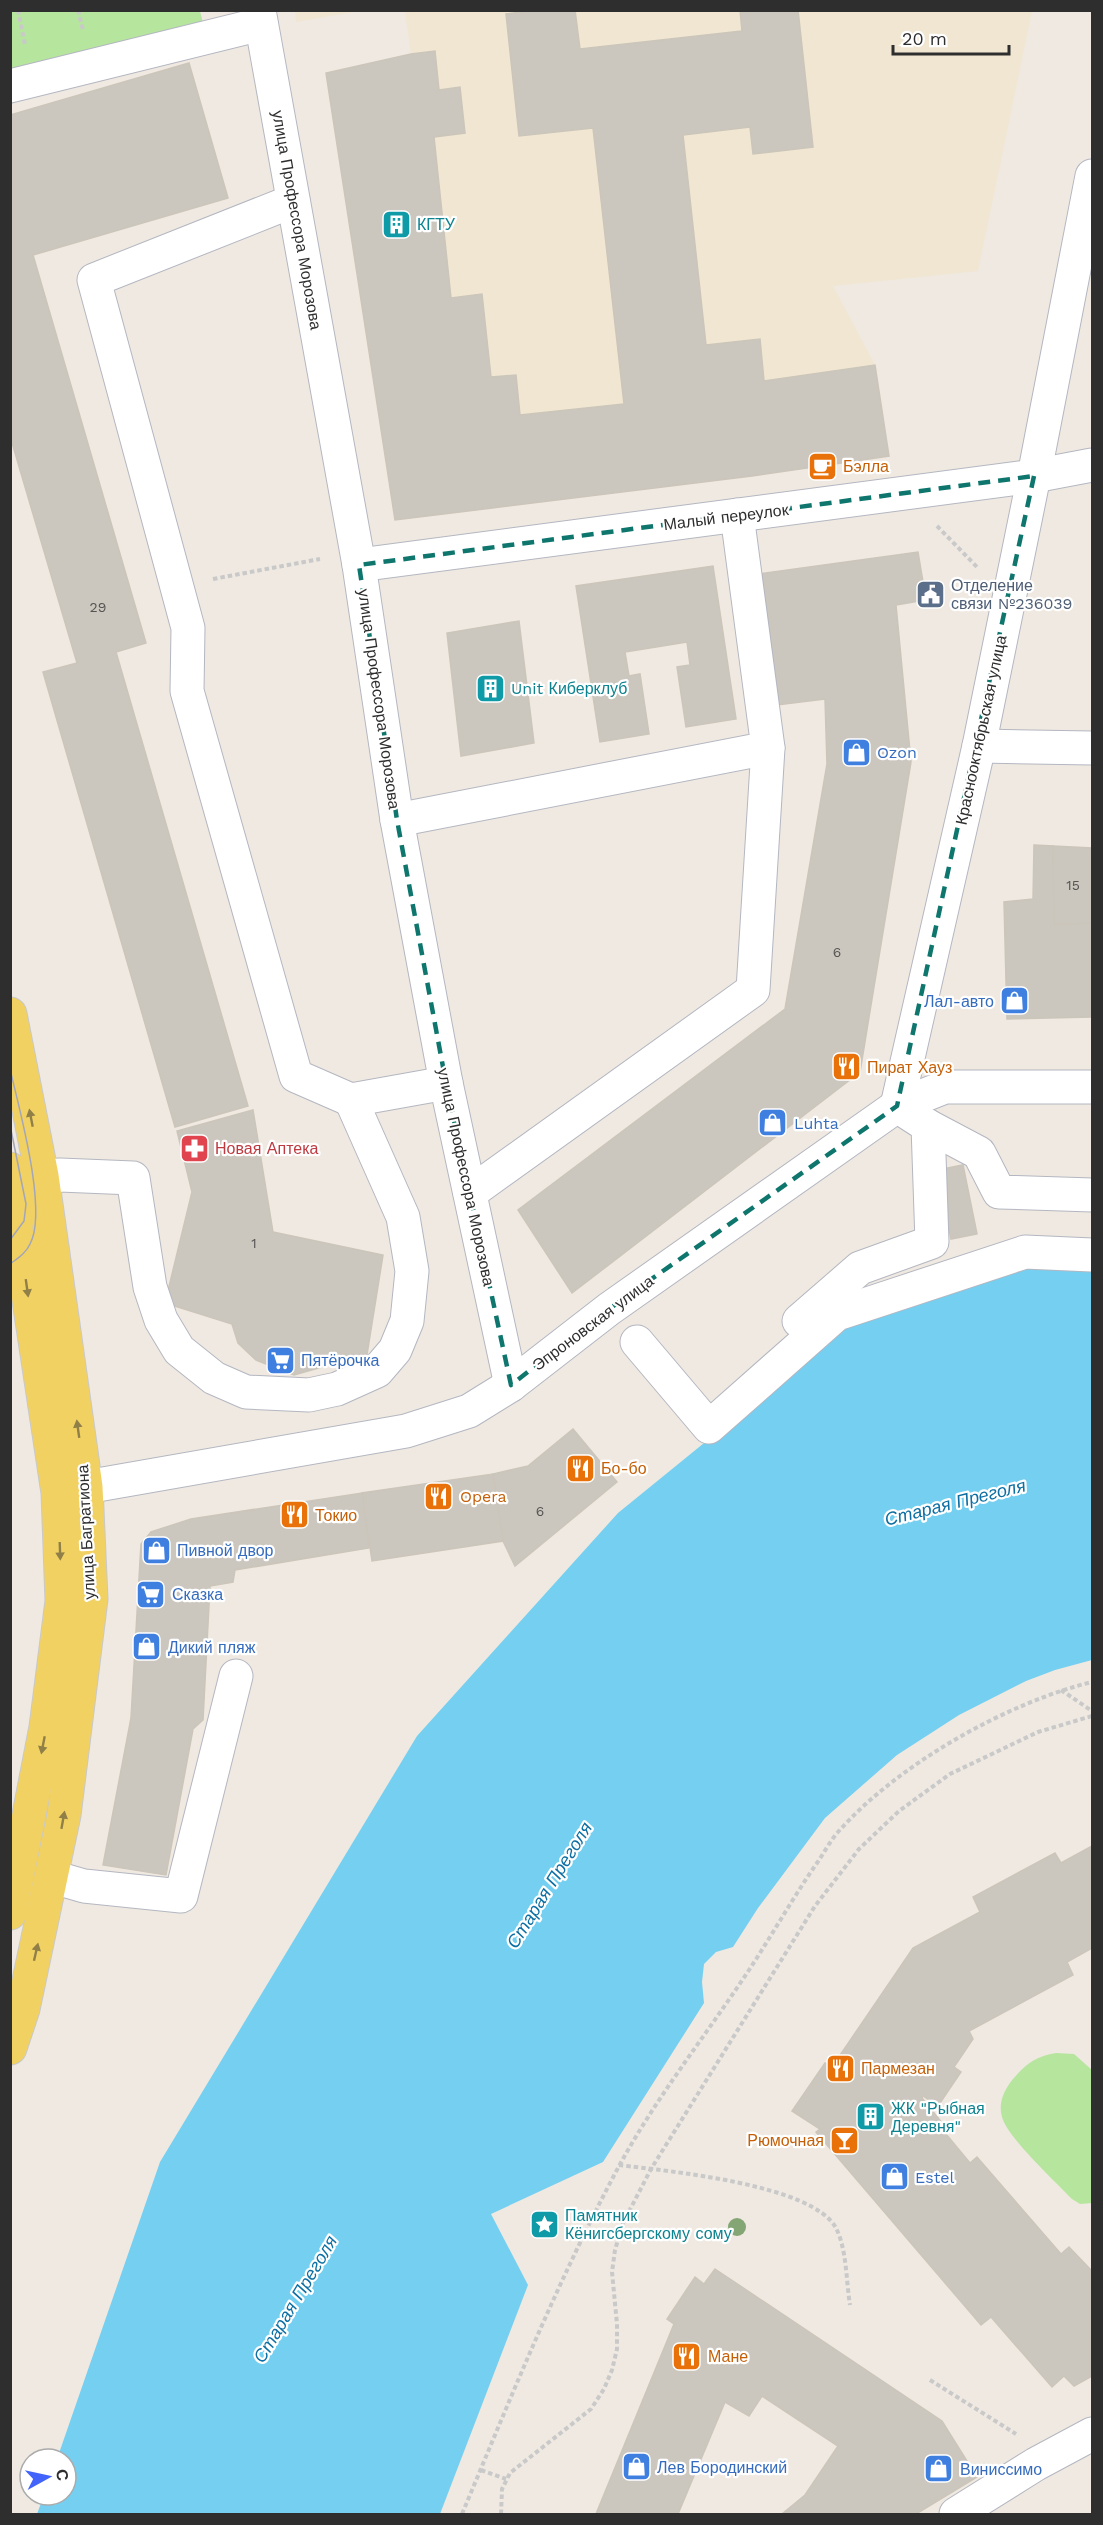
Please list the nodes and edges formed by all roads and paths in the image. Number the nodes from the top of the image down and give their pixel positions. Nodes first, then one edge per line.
1 (260, 17) edge
2 (10, 86) edge
3 (1092, 176) edge
4 (293, 201) junction
5 (1092, 465) edge
6 (1034, 476) junction
7 (737, 515) junction
8 (933, 522) dead end
9 (358, 559) junction
10 (981, 570) dead end
11 (177, 586) junction
12 (979, 746) junction
13 (768, 748) junction
14 (1092, 748) edge
15 (397, 820) junction
16 (10, 1014) edge
17 (446, 1083) junction
18 (1092, 1087) edge
19 (351, 1100) junction
20 (897, 1106) junction
21 (928, 1126) junction
22 (19, 1175) edge
23 (470, 1193) junction
24 (1092, 1195) edge
25 (1092, 1255) edge
26 (637, 1342) dead end
27 (511, 1385) junction
28 (710, 1397) dead end
29 (72, 1490) junction
30 (236, 1676) dead end
31 (1092, 1682) edge
32 (1061, 1690) junction
33 (1092, 1711) edge
34 (1092, 1716) edge
35 (52, 1877) junction
36 (10, 1913) edge
37 (10, 2048) edge
38 (620, 2165) junction
39 (651, 2169) junction
40 (850, 2305) dead end
41 (930, 2380) dead end
42 (1092, 2434) edge
43 (1051, 2456) junction
44 (481, 2470) junction
45 (506, 2479) junction
46 (462, 2514) edge
47 (501, 2514) edge
48 (956, 2514) edge

1 - 2 street
1 - 4 street, улица Профессора Морозова
3 - 6 street, Краснооктябрьская улица
4 - 9 street, улица Профессора Морозова
4 - 11 street
5 - 6 street, Малый переулок
6 - 7 street, Малый переулок
6 - 12 street, Краснооктябрьская улица
7 - 9 street, Малый переулок
7 - 13 street
8 - 10 path
9 - 11 path
9 - 15 street, улица Профессора Морозова
11 - 19 street
12 - 14 street
12 - 20 street, Краснооктябрьская улица
13 - 15 street
13 - 23 street
15 - 17 street, улица Профессора Морозова
22 -> 16 main road, улица Багратиона
17 - 19 street
17 - 23 street, улица Профессора Морозова
18 - 20 street, Эпроновская улица
19 - 22 street
20 - 21 street
20 - 27 street, Эпроновская улица
21 - 24 street
21 - 28 street
22 - 29 main road, улица Багратиона
23 - 27 street, улица Профессора Морозова
25 - 26 street
27 - 29 street, Эпроновская улица
35 -> 29 main road, улица Багратиона
29 -> 36 main road, улица Багратиона
30 - 35 street
31 - 32 path
32 - 33 path
32 - 38 path
34 - 39 path
37 -> 35 main road, улица Багратиона
38 - 39 path
38 - 44 path
39 - 40 path
39 - 45 path
41 - 43 path
42 - 43 street
43 - 48 street
44 - 45 path
44 - 46 path
45 - 47 path

